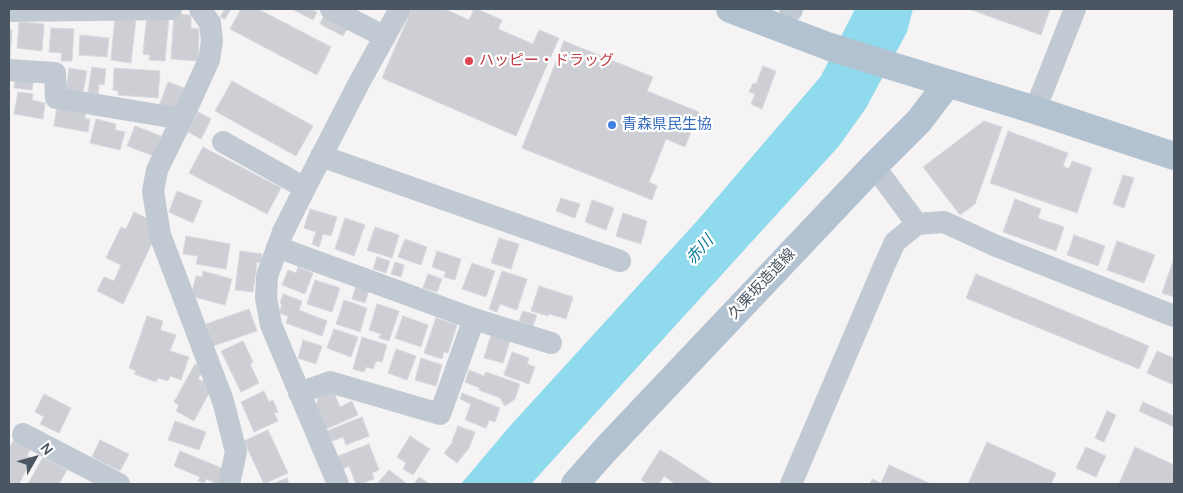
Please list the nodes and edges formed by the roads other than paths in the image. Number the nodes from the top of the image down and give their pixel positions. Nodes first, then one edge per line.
1 (171, 9) edge
2 (200, 9) edge
3 (330, 9) edge
4 (730, 9) edge
5 (1075, 9) edge
6 (9, 11) edge
7 (390, 18) edge
8 (9, 70) edge
9 (948, 83) junction
10 (1035, 110) junction
11 (182, 119) junction
12 (223, 142) dead end
13 (321, 156) junction
14 (1174, 156) edge
15 (874, 166) junction
16 (305, 188) junction
17 (917, 224) junction
18 (277, 247) junction
19 (620, 261) dead end
20 (1174, 316) edge
21 (474, 319) junction
22 (551, 342) dead end
23 (299, 393) junction
24 (23, 434) dead end
25 (119, 484) edge
26 (229, 484) edge
27 (338, 484) edge
28 (575, 484) edge
29 (791, 484) edge

1 - 6 street
2 - 11 street
3 - 7 street
4 - 9 main road
5 - 10 street
7 - 13 street
8 - 11 street
9 - 10 main road
9 - 15 main road, 久栗坂造道線
10 - 14 main road
11 - 26 street
12 - 16 street
13 - 16 street
13 - 19 street
15 - 17 street
15 - 28 main road, 久栗坂造道線
16 - 18 street
17 - 20 street
17 - 29 street
18 - 21 street
18 - 23 street
21 - 22 street
21 - 23 street
23 - 27 street
24 - 25 street

